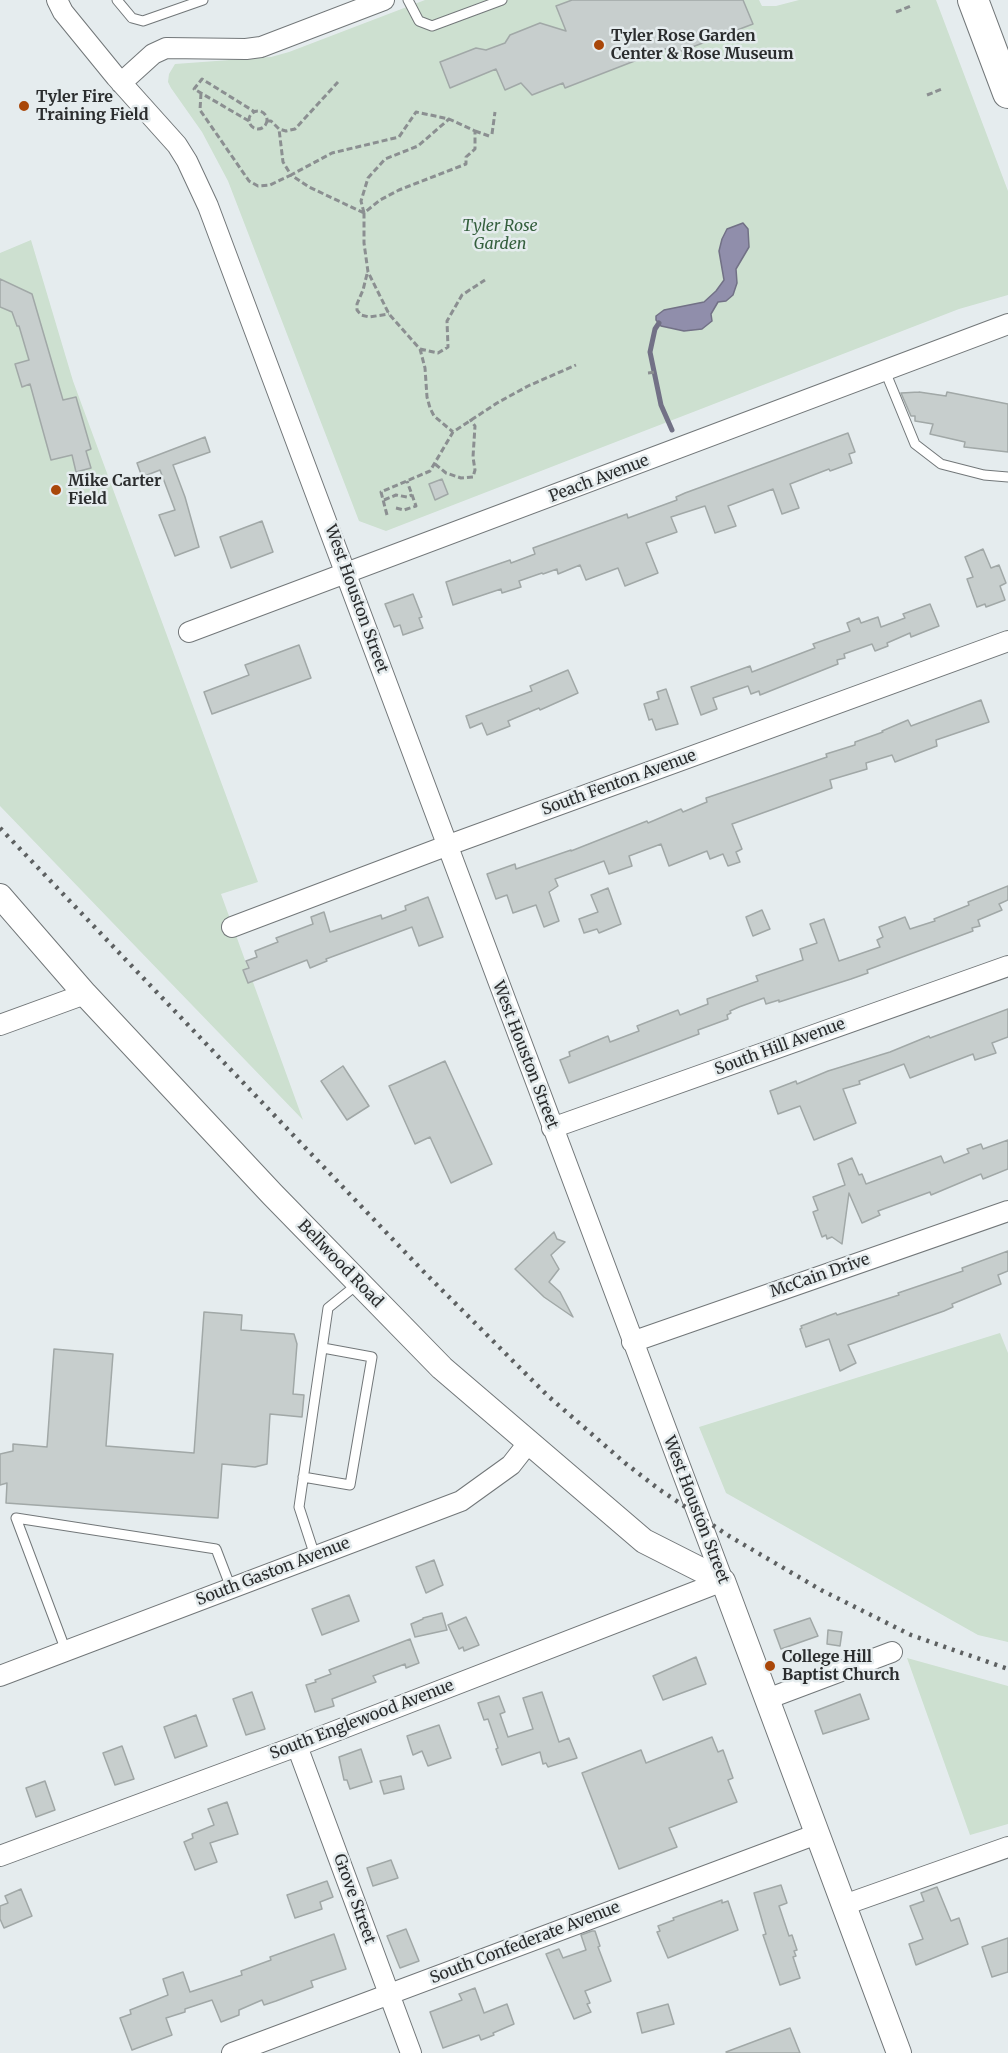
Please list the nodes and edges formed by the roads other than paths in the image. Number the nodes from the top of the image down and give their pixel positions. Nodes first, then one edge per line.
1 (57, 0) edge
2 (117, 0) edge
3 (203, 0) edge
4 (384, 0) edge
5 (408, 0) edge
6 (502, 0) edge
7 (973, 0) edge
8 (352, 6) edge
9 (1000, 49) edge
10 (119, 80) junction
11 (1008, 93) edge
12 (1008, 324) edge
13 (885, 371) junction
14 (1008, 477) edge
15 (347, 574) junction
16 (189, 632) dead end
17 (1008, 641) edge
18 (446, 846) junction
19 (0, 896) edge
20 (232, 927) dead end
21 (1008, 966) edge
22 (85, 994) junction
23 (0, 1025) edge
24 (552, 1128) junction
25 (1008, 1211) edge
26 (359, 1283) junction
27 (632, 1342) junction
28 (322, 1348) junction
29 (529, 1442) junction
30 (303, 1477) junction
31 (315, 1556) junction
32 (723, 1581) junction
33 (231, 1588) junction
34 (66, 1651) junction
35 (891, 1652) dead end
36 (0, 1676) edge
37 (767, 1699) junction
38 (297, 1746) junction
39 (817, 1834) junction
40 (1008, 1847) edge
41 (0, 1856) edge
42 (844, 1905) junction
43 (389, 1994) junction
44 (232, 2053) edge
45 (411, 2053) edge
46 (899, 2053) edge

1 - 10 street, West Houston Street
2 - 3 lane
4 - 8 street
5 - 6 lane
7 - 9 main road
8 - 10 street
9 - 11 main road
10 - 15 street, West Houston Street
12 - 13 street, Peach Avenue
13 - 14 lane
13 - 15 street, Peach Avenue
15 - 16 street, Peach Avenue
15 - 18 street, West Houston Street
17 - 18 street, South Fenton Avenue
18 - 20 street, South Fenton Avenue
18 - 24 street, West Houston Street
19 - 22 street, Bellwood Road
21 - 24 street, South Hill Avenue
22 - 23 street
22 - 26 street, Bellwood Road
24 - 27 street, West Houston Street
25 - 27 street, McCain Drive
26 - 28 lane
26 - 29 street, Bellwood Road
27 - 32 street, West Houston Street
28 - 30 lane
28 - 30 lane
29 - 31 street, South Gaston Avenue
29 - 32 street, Bellwood Road
30 - 31 lane
31 - 33 street, South Gaston Avenue
32 - 37 street, West Houston Street
32 - 38 street, South Englewood Avenue
33 - 34 street, South Gaston Avenue
33 - 34 lane
34 - 36 street, South Gaston Avenue
35 - 37 street
37 - 39 street, West Houston Street
38 - 41 street, South Englewood Avenue
38 - 43 street, Grove Street
39 - 42 street, West Houston Street
39 - 43 street, South Confederate Avenue
40 - 42 street
42 - 46 street, West Houston Street
43 - 44 street, South Confederate Avenue
43 - 45 street, Grove Street

